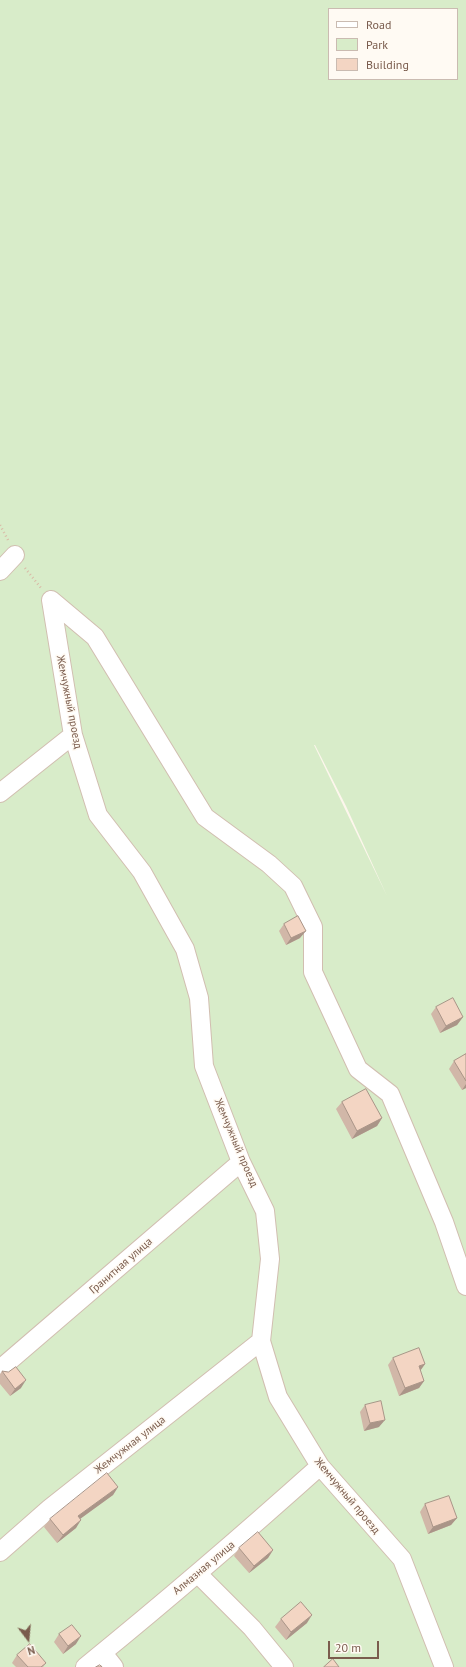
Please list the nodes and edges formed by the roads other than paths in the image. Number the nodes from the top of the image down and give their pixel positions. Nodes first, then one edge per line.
1 (15, 555) dead end
2 (0, 571) edge
3 (73, 735) junction
4 (0, 793) edge
5 (241, 1162) junction
6 (466, 1286) edge
7 (261, 1341) junction
8 (0, 1369) edge
9 (320, 1466) junction
10 (0, 1552) edge
11 (198, 1574) junction
12 (102, 1653) junction
13 (443, 1666) edge
14 (85, 1667) edge
15 (114, 1667) edge
16 (284, 1667) edge

1 - 2 street
3 - 4 street
3 - 5 street, Жемчужный проезд
3 - 6 street, Жемчужный проезд
5 - 7 street, Жемчужный проезд
5 - 8 street, Гранитная улица
7 - 9 street, Жемчужный проезд
7 - 10 street, Жемчужная улица
9 - 11 street, Алмазная улица
9 - 13 street, Жемчужный проезд
11 - 12 street, Алмазная улица
11 - 16 street
12 - 14 street, Алмазная улица
12 - 15 street

